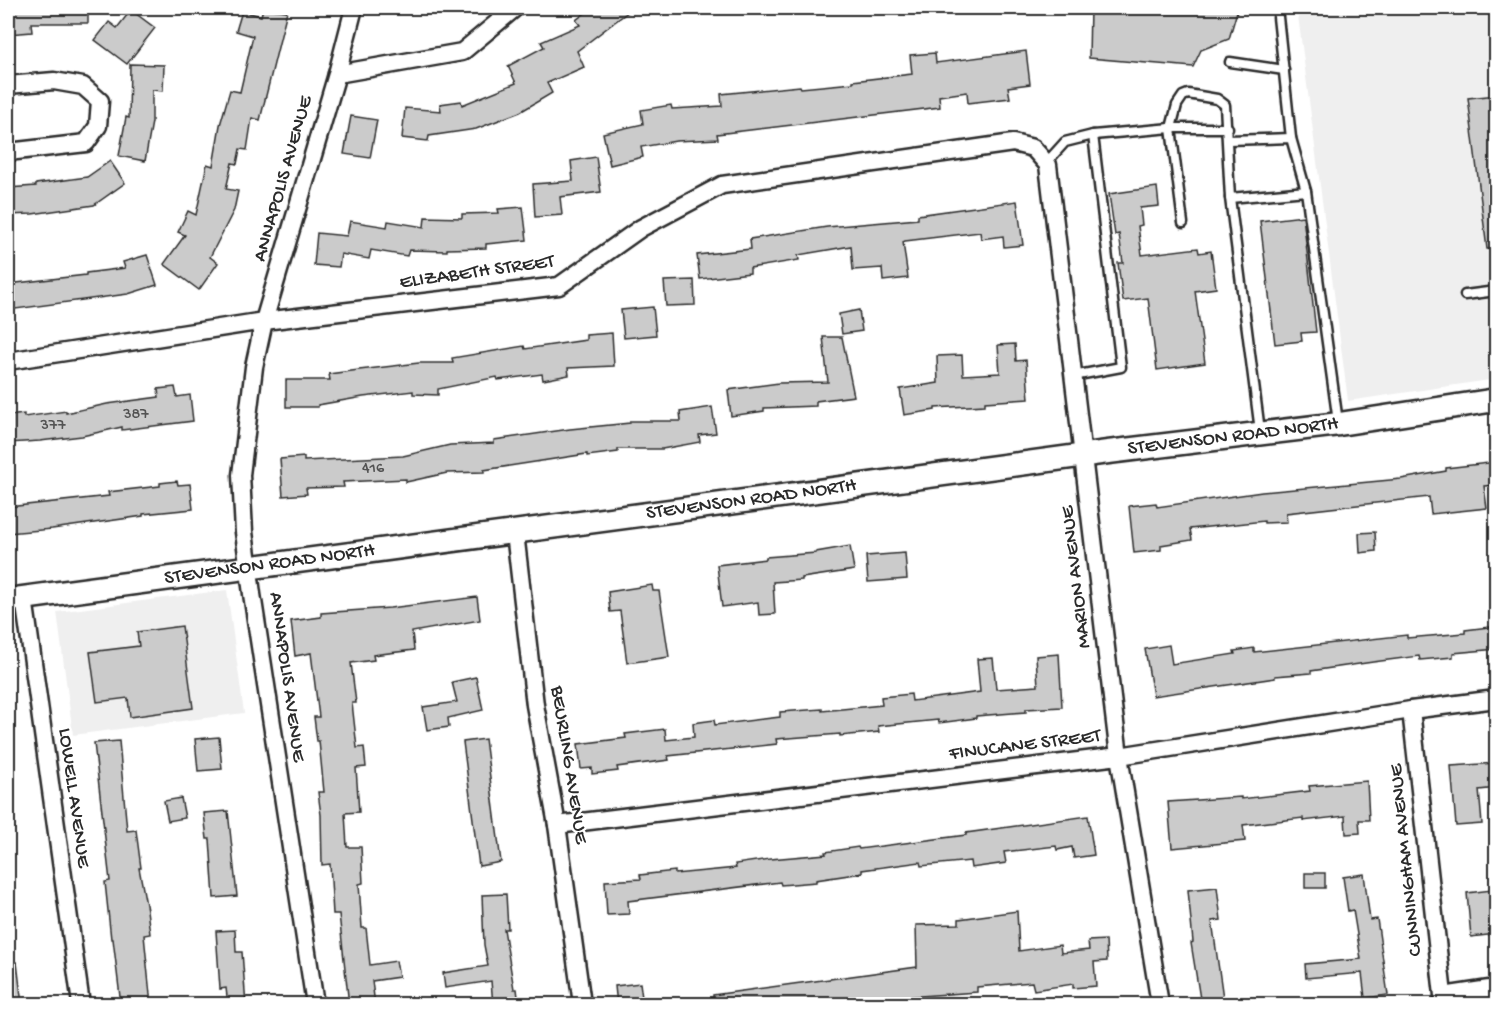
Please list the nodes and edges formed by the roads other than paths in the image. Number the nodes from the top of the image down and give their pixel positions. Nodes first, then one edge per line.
1 (354, 8) edge
2 (515, 8) edge
3 (1278, 17) dead end
4 (1230, 62) dead end
5 (1284, 70) junction
6 (337, 74) junction
7 (8, 85) edge
8 (1171, 128) junction
9 (1228, 128) junction
10 (1093, 135) junction
11 (1291, 138) junction
12 (1228, 140) junction
13 (8, 152) edge
14 (1046, 163) junction
15 (1306, 191) junction
16 (1230, 198) junction
17 (1183, 223) dead end
18 (1497, 291) edge
19 (1465, 295) dead end
20 (264, 321) junction
21 (8, 361) edge
22 (1073, 376) junction
23 (1497, 400) edge
24 (1338, 424) junction
25 (1261, 434) junction
26 (1083, 455) junction
27 (514, 533) junction
28 (249, 568) junction
29 (16, 599) edge
30 (1497, 699) edge
31 (1411, 710) junction
32 (1119, 756) junction
33 (557, 825) junction
34 (1497, 988) edge
35 (1443, 1000) edge
36 (81, 1005) edge
37 (315, 1005) edge
38 (582, 1005) edge
39 (1160, 1005) edge

1 - 6 street, ANNAPOLIS AVENUE
2 - 6 street
3 - 5 lane
4 - 5 lane
5 - 11 lane
6 - 20 street, ANNAPOLIS AVENUE
7 - 13 street
8 - 9 lane
8 - 9 lane
8 - 10 lane
8 - 17 lane
9 - 12 lane
10 - 14 lane
10 - 22 lane
11 - 12 lane
11 - 15 lane
12 - 16 lane
14 - 20 street, ELIZABETH STREET
14 - 22 street, MARION AVENUE
15 - 16 lane
15 - 24 lane
16 - 25 lane
18 - 19 lane
20 - 21 street, ELIZABETH STREET
20 - 28 street, ANNAPOLIS AVENUE
22 - 26 street, MARION AVENUE
23 - 24 main road, STEVENSON ROAD NORTH
24 - 25 main road, STEVENSON ROAD NORTH
25 - 26 main road, STEVENSON ROAD NORTH
26 - 27 main road, STEVENSON ROAD NORTH
26 - 32 street, MARION AVENUE
27 - 28 main road, STEVENSON ROAD NORTH
27 - 33 street, BEURLING AVENUE
28 - 29 main road, STEVENSON ROAD NORTH
28 - 37 street, ANNAPOLIS AVENUE
29 - 36 street, LOWELL AVENUE
30 - 31 street, FINUCANE STREET
31 - 32 street, FINUCANE STREET
31 - 35 street, CUNNINGHAM AVENUE
32 - 33 street, FINUCANE STREET
32 - 39 street, MARION AVENUE
33 - 38 street, BEURLING AVENUE
34 - 35 street

